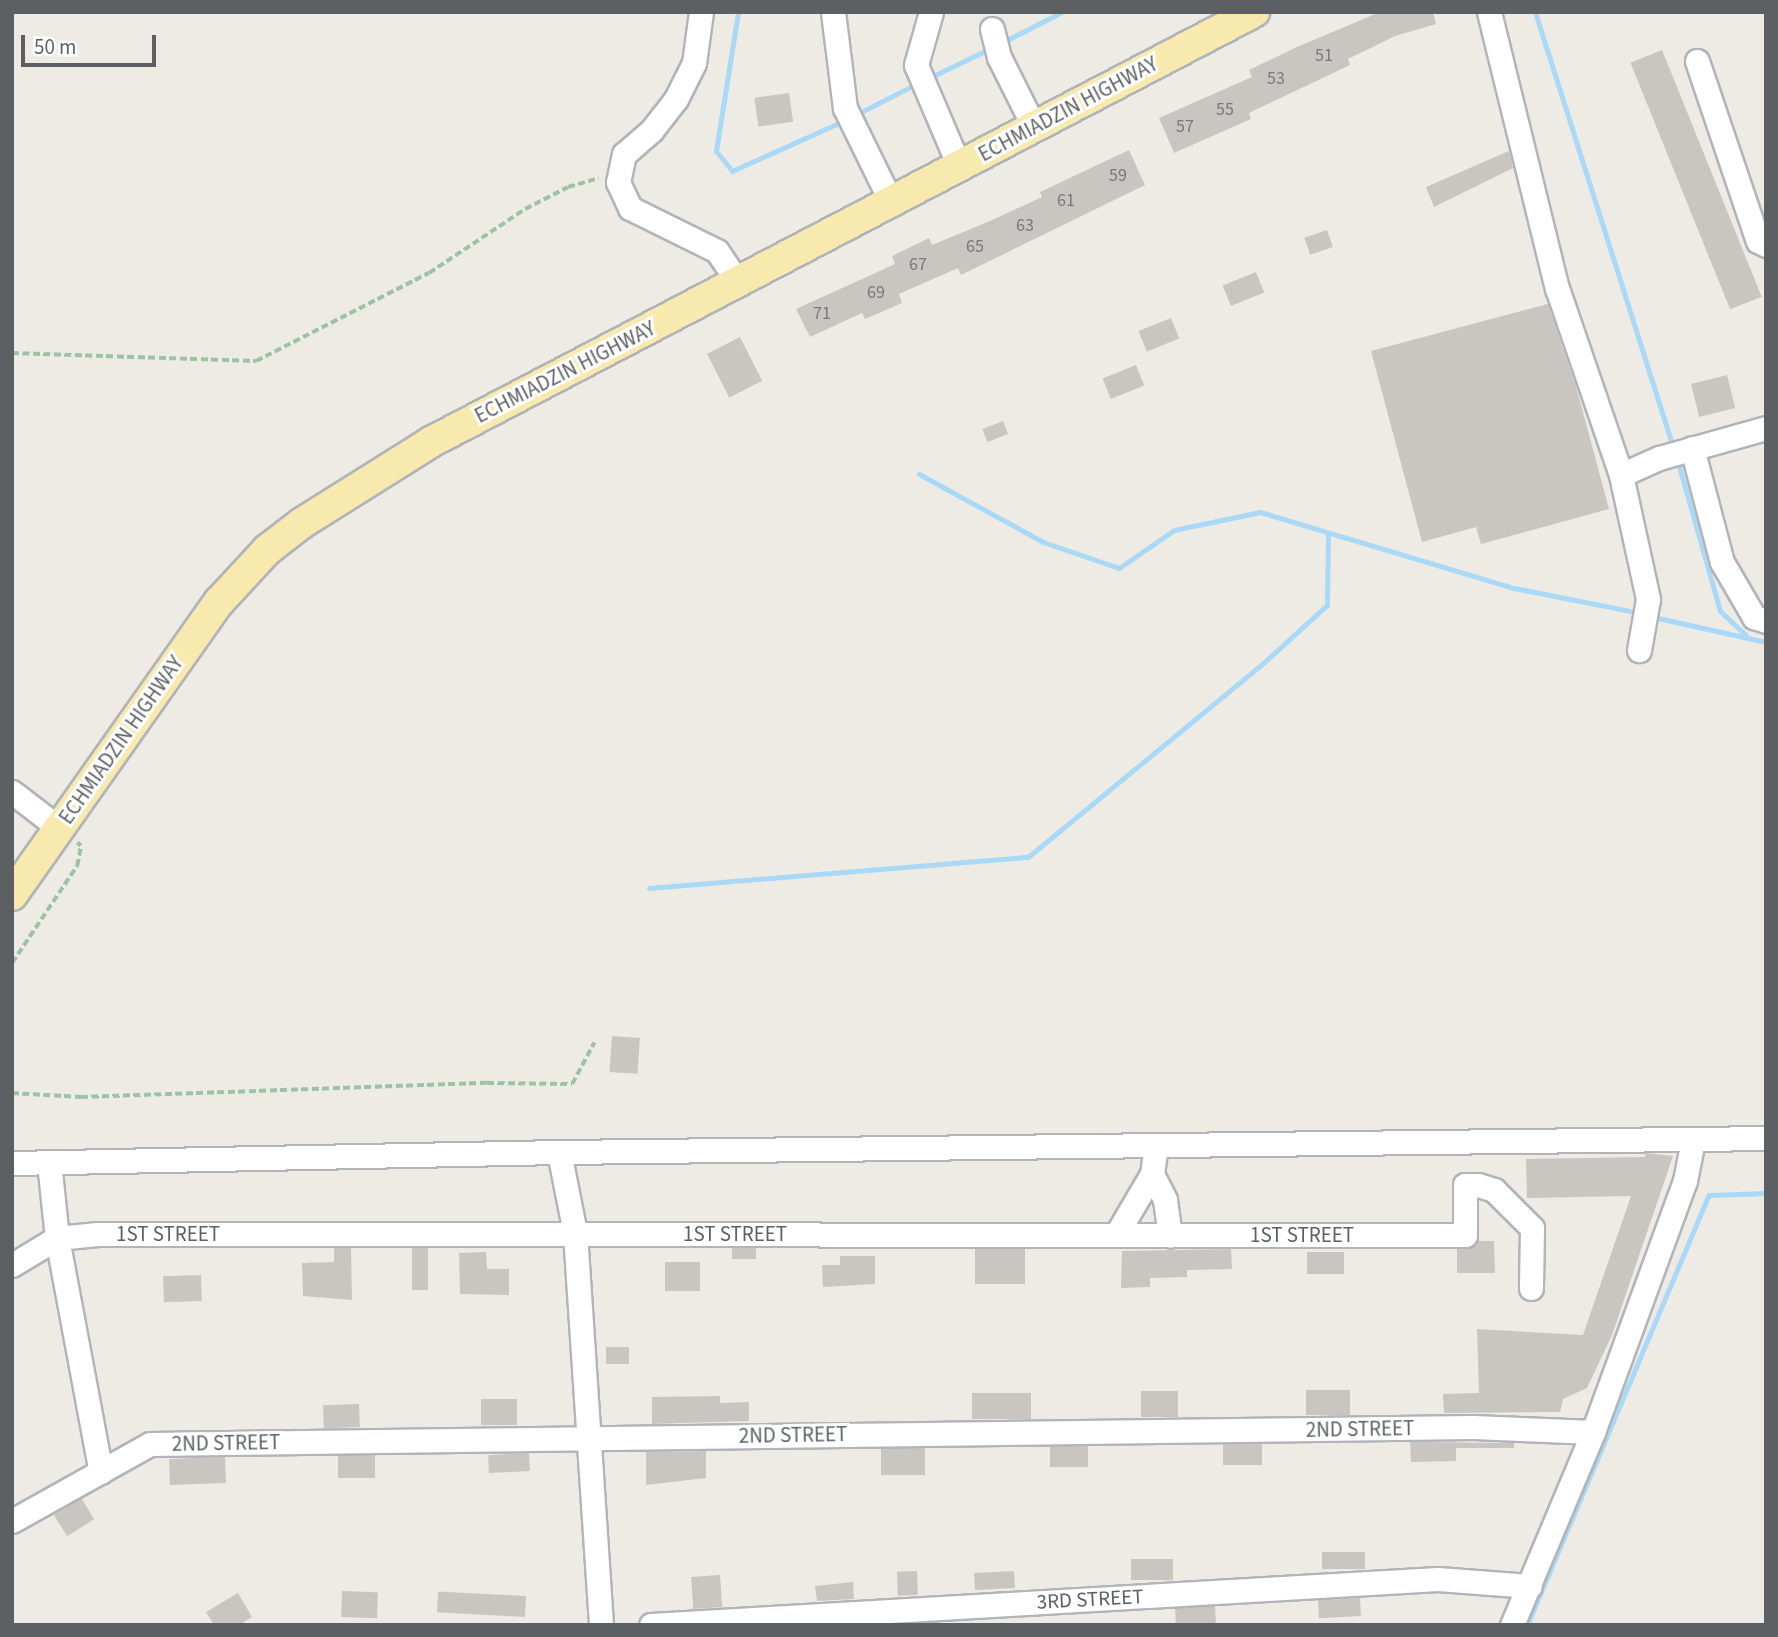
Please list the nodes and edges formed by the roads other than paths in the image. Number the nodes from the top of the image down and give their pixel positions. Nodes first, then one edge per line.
1 (701, 12) edge
2 (833, 12) edge
3 (931, 12) edge
4 (1254, 12) edge
5 (1489, 12) edge
6 (992, 29) dead end
7 (1697, 61) dead end
8 (1034, 127) junction
9 (959, 166) junction
10 (891, 202) junction
11 (1766, 245) edge
12 (737, 282) junction
13 (1766, 428) edge
14 (1692, 448) junction
15 (1620, 475) junction
16 (1766, 621) edge
17 (1640, 641) dead end
18 (12, 792) edge
19 (59, 828) junction
20 (12, 895) edge
21 (1766, 1138) edge
22 (1693, 1140) junction
23 (1156, 1146) junction
24 (559, 1152) junction
25 (48, 1162) junction
26 (12, 1164) edge
27 (1152, 1174) junction
28 (575, 1233) junction
29 (1116, 1235) junction
30 (1170, 1236) junction
31 (57, 1238) junction
32 (12, 1265) edge
33 (1531, 1289) dead end
34 (1594, 1432) junction
35 (592, 1438) junction
36 (102, 1472) junction
37 (12, 1521) edge
38 (1530, 1586) junction
39 (601, 1625) edge
40 (651, 1625) edge
41 (1512, 1625) edge

1 - 12 street
2 - 10 street
3 - 9 street
4 - 8 main road, ECHMIADZIN HIGHWAY
5 - 15 street
6 - 8 street
7 - 11 street
8 - 9 main road, ECHMIADZIN HIGHWAY
9 - 10 main road, ECHMIADZIN HIGHWAY
10 - 12 main road, ECHMIADZIN HIGHWAY
12 - 19 main road, ECHMIADZIN HIGHWAY
13 - 14 street
14 - 15 street
14 - 16 street
15 - 17 street
18 - 19 street
19 - 20 main road, ECHMIADZIN HIGHWAY
21 - 22 street
22 - 23 street
22 - 34 street
23 - 24 street
23 - 27 street
24 - 25 street
24 - 28 street
25 - 26 street
25 - 31 street
27 - 29 street
27 - 30 street
28 - 29 street, 1ST STREET
28 - 31 street, 1ST STREET
28 - 35 street
29 - 30 street, 1ST STREET
30 - 33 street, 1ST STREET
31 - 32 street, 1ST STREET
31 - 36 street
34 - 35 street, 2ND STREET
34 - 38 street
35 - 36 street, 2ND STREET
35 - 39 street
36 - 37 street, 2ND STREET
38 - 40 street, 3RD STREET
38 - 41 street

